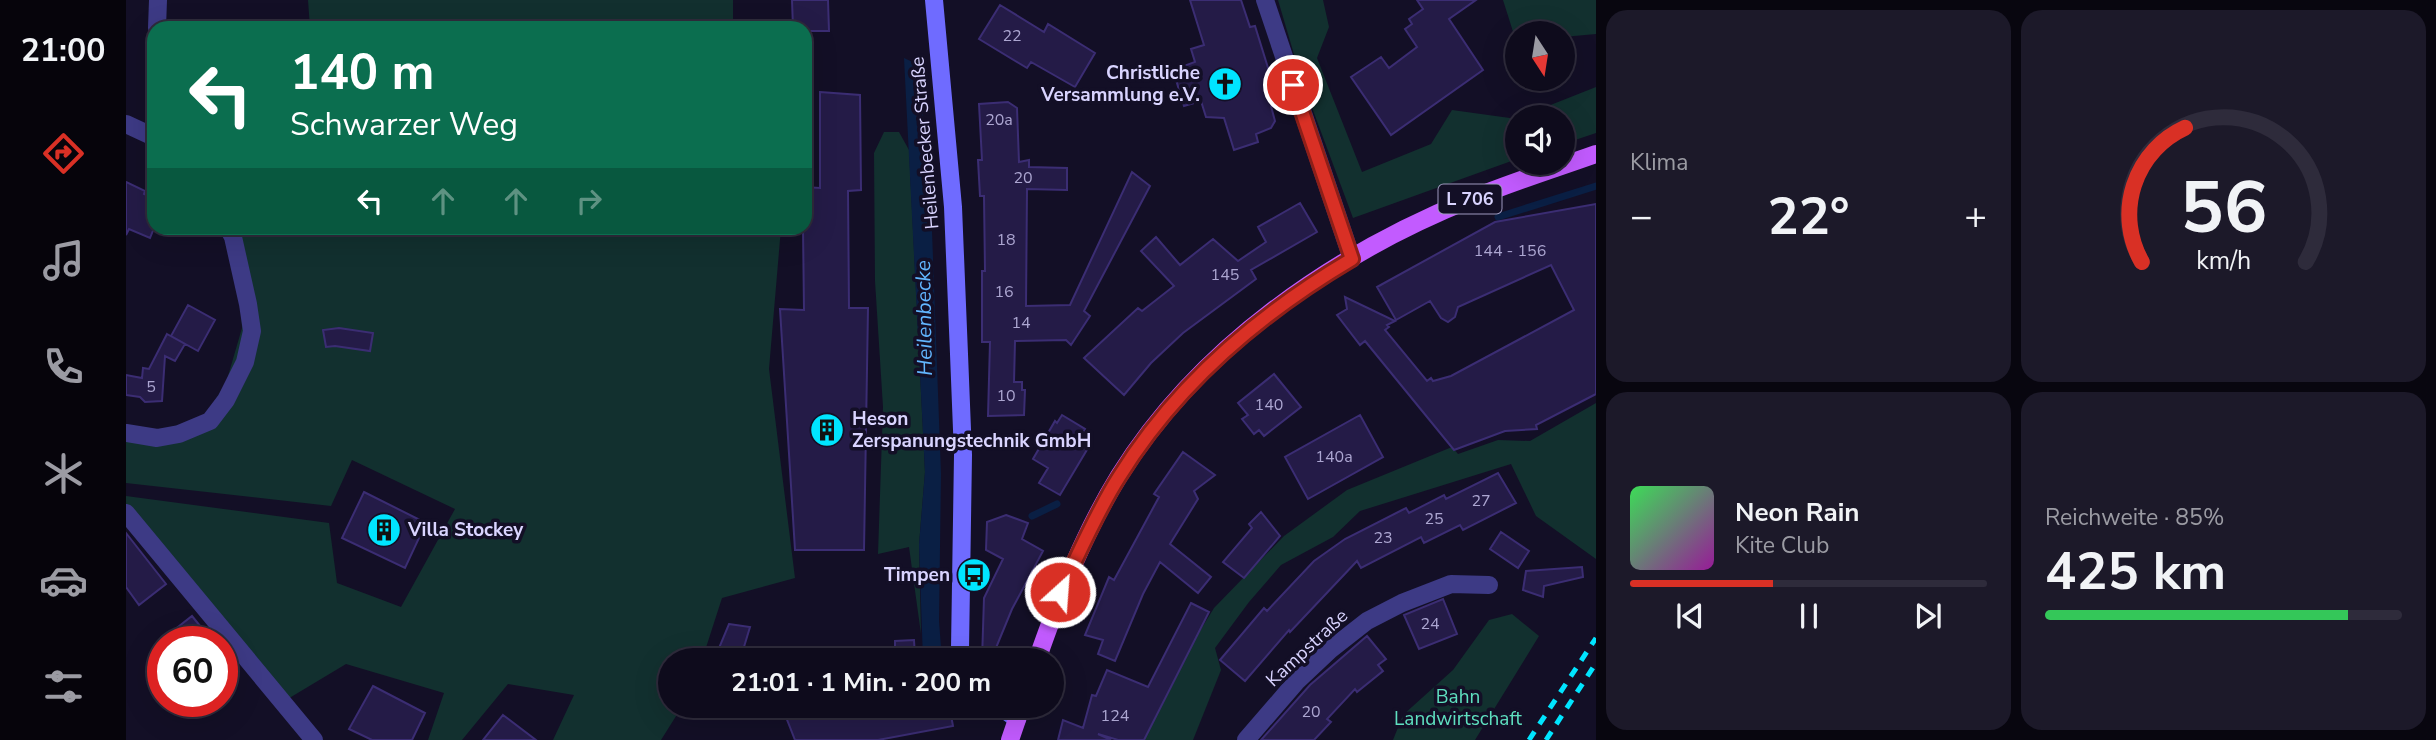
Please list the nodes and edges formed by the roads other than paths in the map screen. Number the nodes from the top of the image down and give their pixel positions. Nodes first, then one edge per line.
1 (158, 0) edge
2 (934, 0) edge
3 (1265, 0) edge
4 (157, 21) edge
5 (126, 124) edge
6 (147, 134) edge
7 (1596, 154) edge
8 (232, 235) edge
9 (1352, 259) junction
10 (126, 433) edge
11 (126, 513) edge
12 (1489, 585) dead end
13 (960, 648) edge
14 (1041, 648) edge
15 (1018, 718) edge
16 (314, 740) edge
17 (1010, 740) edge
18 (1246, 740) edge

1 - 4 street
2 - 13 main road, Heilenbecker Straße
3 - 9 street
5 - 6 street
7 - 9 main road, L 706
8 - 10 street
9 - 14 main road, L 706
11 - 16 street
12 - 18 street, Kampstraße
15 - 17 main road

